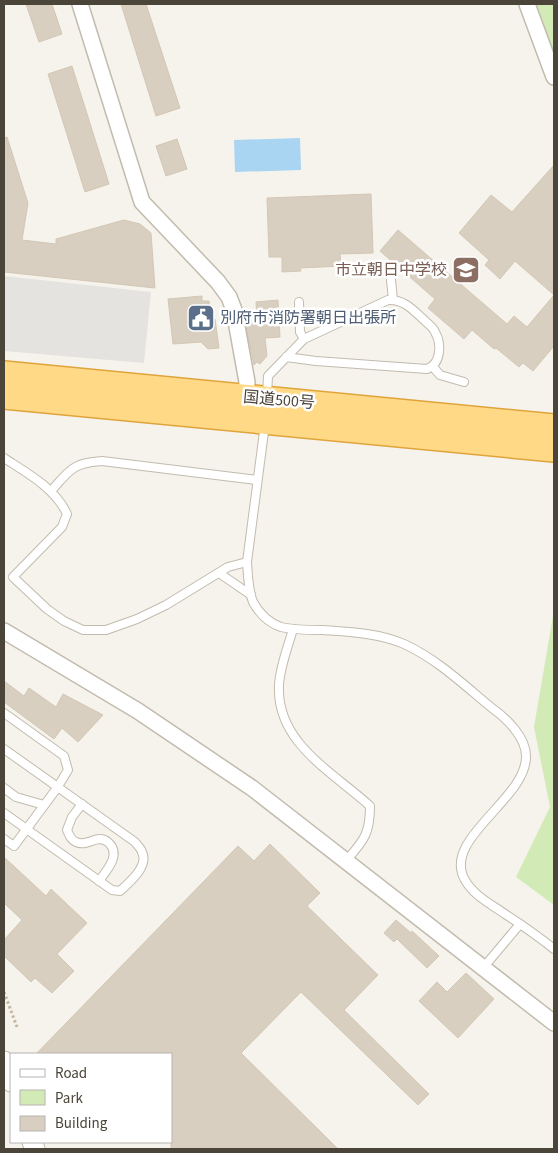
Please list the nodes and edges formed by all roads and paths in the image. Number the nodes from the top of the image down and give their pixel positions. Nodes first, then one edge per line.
1 (80, 4) edge
2 (528, 4) edge
3 (554, 77) edge
4 (391, 280) dead end
5 (393, 300) junction
6 (298, 302) dead end
7 (304, 339) junction
8 (286, 358) junction
9 (433, 367) junction
10 (4, 374) edge
11 (464, 382) dead end
12 (4, 396) edge
13 (259, 409) junction
14 (554, 427) edge
15 (554, 449) edge
16 (4, 458) edge
17 (257, 480) junction
18 (51, 491) junction
19 (247, 562) junction
20 (219, 573) junction
21 (252, 595) junction
22 (293, 629) junction
23 (4, 631) edge
24 (4, 713) edge
25 (4, 749) edge
26 (4, 788) edge
27 (57, 788) junction
28 (82, 804) junction
29 (44, 805) junction
30 (4, 813) edge
31 (26, 829) junction
32 (4, 839) edge
33 (346, 861) junction
34 (99, 881) junction
35 (520, 924) junction
36 (554, 949) edge
37 (483, 968) junction
38 (4, 992) edge
39 (554, 1023) edge
40 (17, 1027) dead end
41 (4, 1061) edge
42 (10, 1079) edge

1 - 13 street
2 - 3 street
4 - 5 lane
5 - 7 lane
5 - 9 lane
6 - 7 lane
7 - 8 lane
8 - 9 lane
8 - 13 lane
9 - 11 lane
10 - 13 highway, 国道500号
12 - 13 highway, 国道500号
13 - 14 highway, 国道500号
13 - 15 highway, 国道500号
13 - 17 lane
16 - 18 lane
17 - 18 lane
17 - 19 lane
18 - 20 lane
19 - 20 lane
19 - 21 lane
20 - 21 lane
21 - 22 lane
22 - 33 lane
22 - 35 lane
23 - 33 street
24 - 27 lane
25 - 27 lane
26 - 29 lane
27 - 28 lane
27 - 29 lane
28 - 34 lane
28 - 34 lane
29 - 31 lane
30 - 31 lane
31 - 32 lane
31 - 34 lane
33 - 37 street
35 - 36 lane
35 - 37 lane
37 - 39 street
38 - 40 path
41 - 42 street

